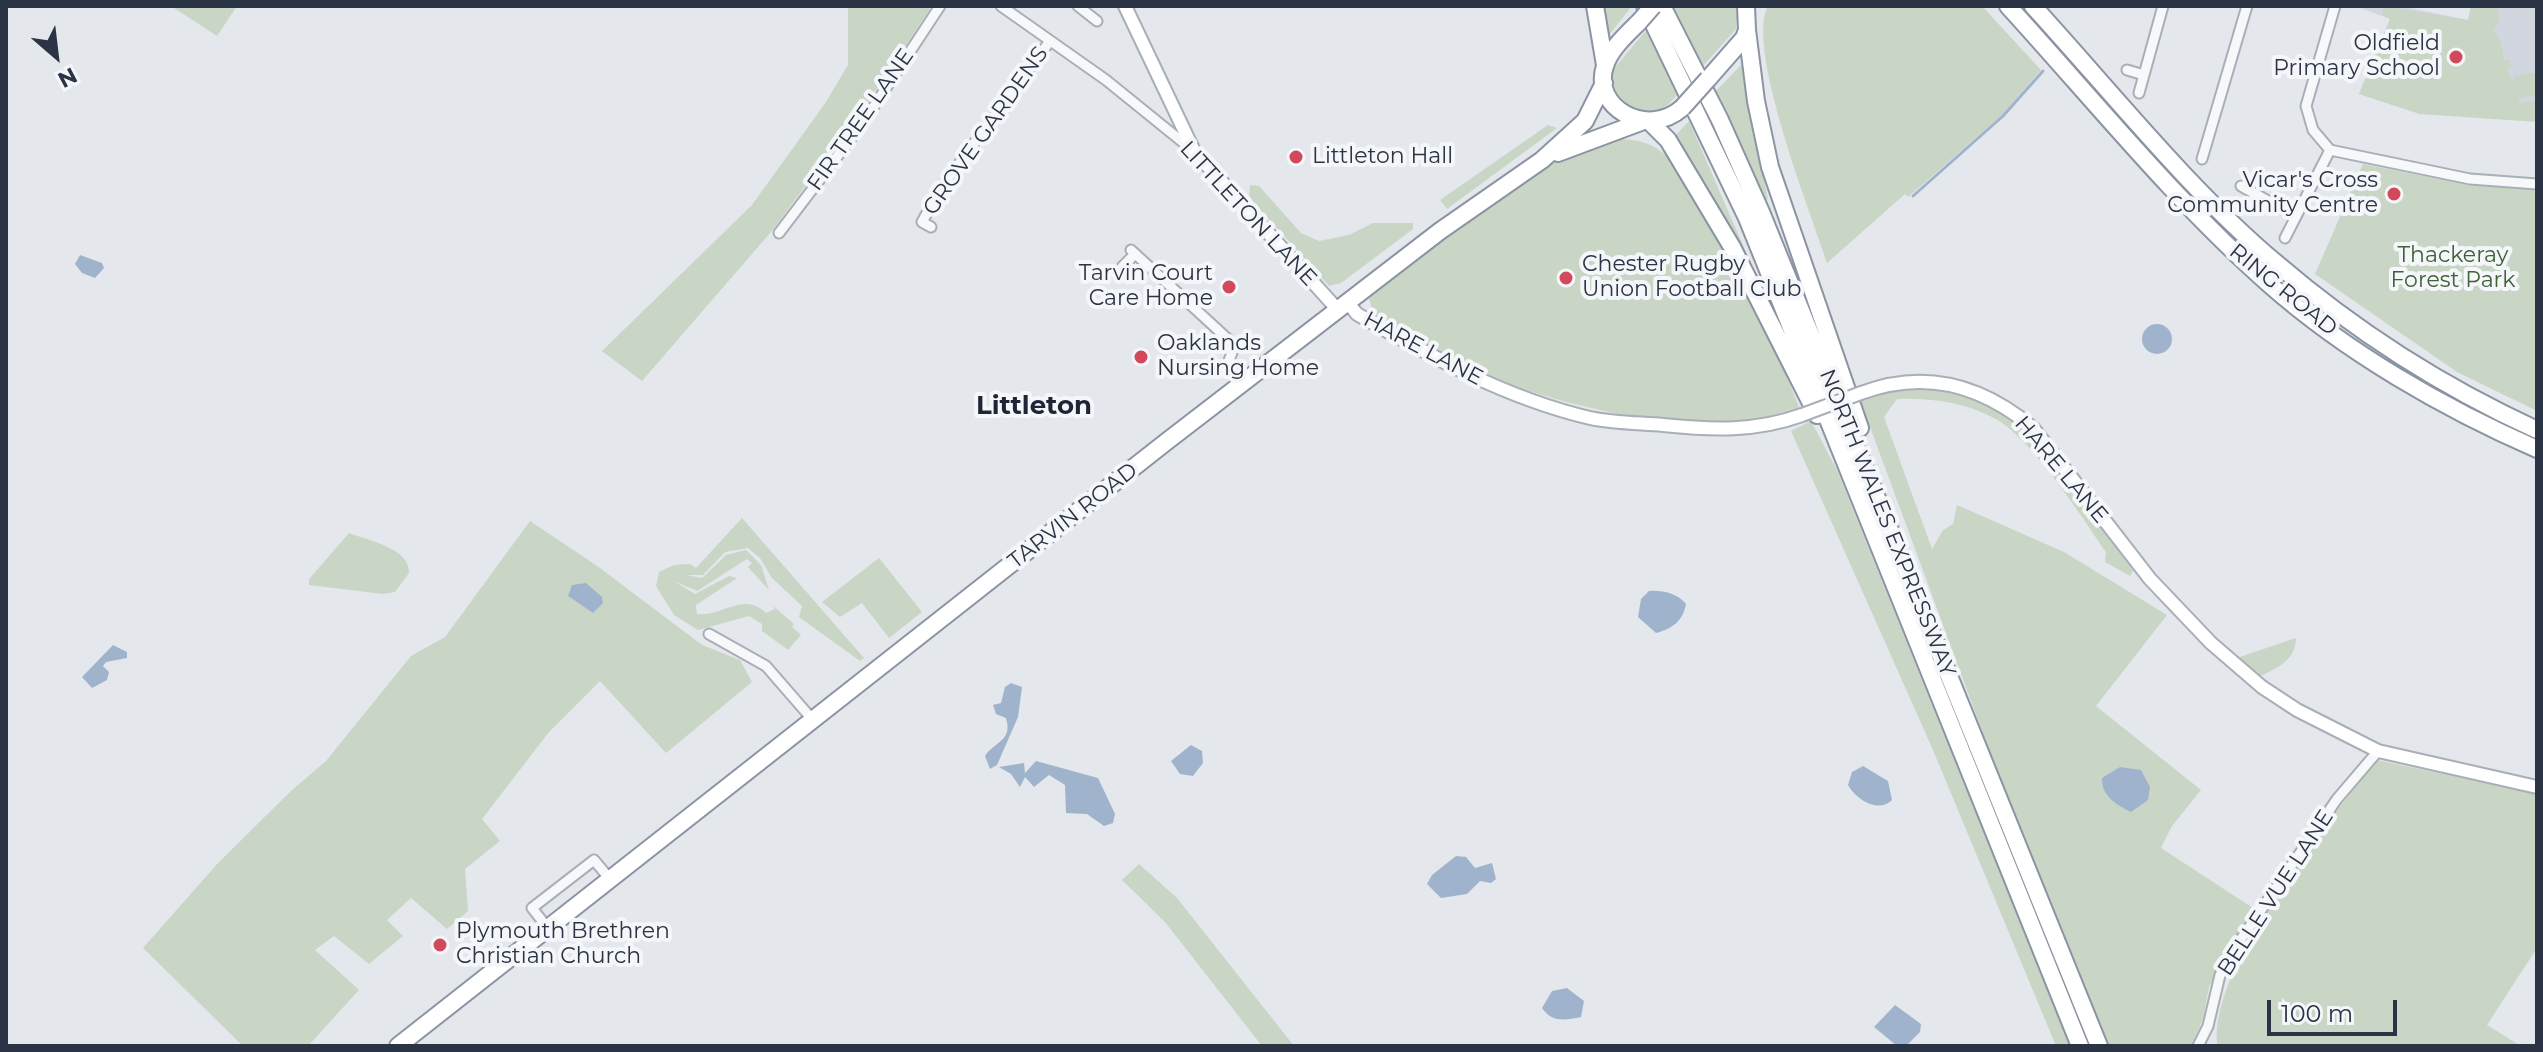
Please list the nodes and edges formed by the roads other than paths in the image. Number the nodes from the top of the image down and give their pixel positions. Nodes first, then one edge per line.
1 (940, 6) edge
2 (1001, 6) edge
3 (1078, 6) edge
4 (1125, 6) edge
5 (1595, 6) edge
6 (1653, 6) edge
7 (1662, 6) edge
8 (2008, 6) edge
9 (2033, 6) edge
10 (2163, 6) edge
11 (2247, 6) edge
12 (2335, 6) edge
13 (1642, 14) edge
14 (1748, 15) edge
15 (1097, 21) dead end
16 (1050, 41) junction
17 (1605, 65) junction
18 (2127, 70) dead end
19 (2144, 75) junction
20 (1604, 83) junction
21 (2139, 93) dead end
22 (1645, 122) junction
23 (2330, 150) junction
24 (1194, 151) junction
25 (2202, 159) dead end
26 (1542, 160) junction
27 (2537, 184) edge
28 (2241, 186) dead end
29 (2256, 195) junction
30 (2249, 206) dead end
31 (2295, 216) junction
32 (922, 222) dead end
33 (779, 233) dead end
34 (2285, 238) dead end
35 (1122, 267) dead end
36 (1343, 307) junction
37 (1241, 384) junction
38 (2537, 430) edge
39 (2537, 449) edge
40 (1857, 490) junction
41 (1897, 548) junction
42 (709, 634) dead end
43 (812, 719) junction
44 (2378, 751) junction
45 (2537, 787) edge
46 (609, 878) junction
47 (547, 927) junction
48 (398, 1046) edge
49 (2080, 1046) edge
50 (2099, 1046) edge
51 (2198, 1046) edge

1 - 33 street, FIR TREE LANE
2 - 16 street, LITTLETON LANE
3 - 15 street
4 - 24 street
5 - 17 highway
6 - 13 highway, bridge
7 - 41 highway, NORTH WALES EXPRESSWAY
8 - 39 highway, RING ROAD
9 - 38 highway, RING ROAD
10 - 19 street
11 - 25 street
12 - 23 street
13 - 17 highway
13 - 40 highway, NORTH WALES EXPRESSWAY
14 - 22 highway, bridge
14 - 41 highway
16 - 24 street, LITTLETON LANE
16 - 32 street, GROVE GARDENS
17 - 20 highway
18 - 19 street
19 - 21 street
20 - 22 highway
20 - 26 highway
22 - 26 highway
22 - 40 highway
23 - 27 street
23 - 31 street
24 - 36 street, LITTLETON LANE
26 - 36 highway, TARVIN ROAD
28 - 29 street
29 - 30 street
29 - 31 street
31 - 34 street
35 - 37 street
36 - 37 highway, TARVIN ROAD
36 - 44 street, HARE LANE, bridge
37 - 43 highway, TARVIN ROAD
40 - 49 highway, NORTH WALES EXPRESSWAY
41 - 50 highway, NORTH WALES EXPRESSWAY
42 - 43 street
43 - 46 highway, TARVIN ROAD
44 - 45 street, HARE LANE
44 - 51 street, BELLE VUE LANE
46 - 47 highway, TARVIN ROAD
46 - 47 street
47 - 48 highway, TARVIN ROAD

